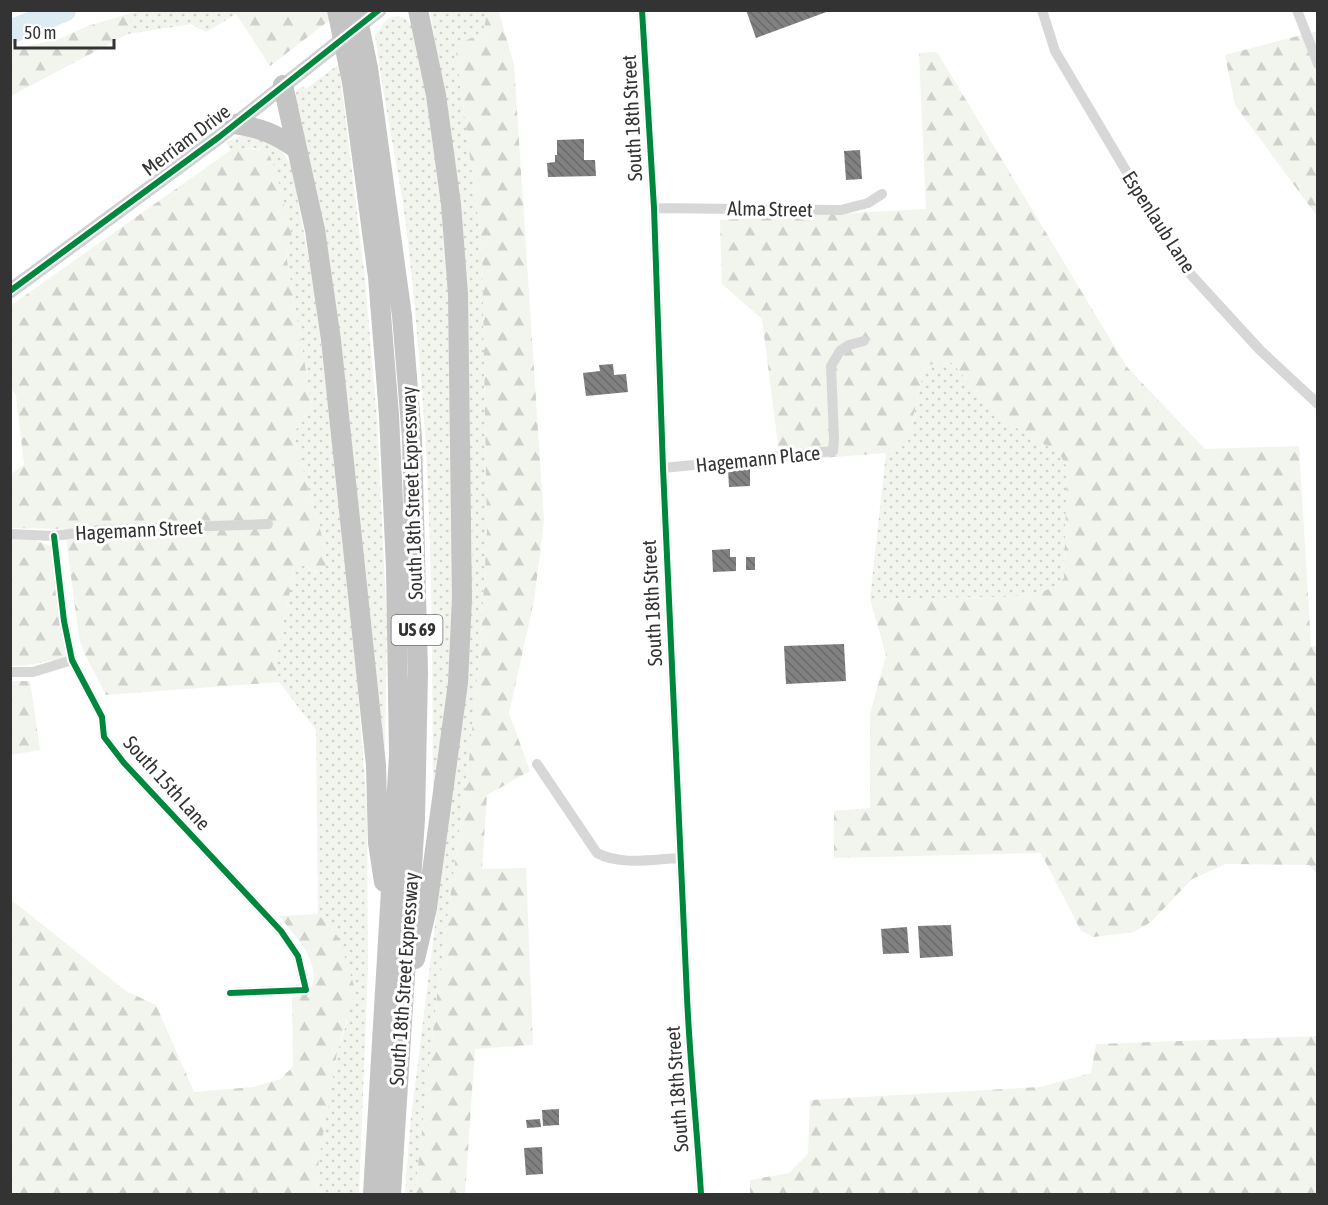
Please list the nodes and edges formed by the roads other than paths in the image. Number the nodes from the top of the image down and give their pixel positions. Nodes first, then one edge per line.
1 (337, 10) edge
2 (356, 10) edge
3 (379, 10) edge
4 (418, 10) edge
5 (642, 10) edge
6 (1042, 10) edge
7 (1297, 10) edge
8 (1317, 64) edge
9 (283, 86) junction
10 (235, 124) junction
11 (297, 149) junction
12 (882, 194) dead end
13 (654, 208) junction
14 (10, 291) edge
15 (864, 341) dead end
16 (1317, 404) edge
17 (663, 468) junction
18 (268, 524) dead end
19 (10, 534) edge
20 (54, 536) junction
21 (72, 660) junction
22 (10, 672) edge
23 (537, 764) dead end
24 (680, 858) junction
25 (390, 922) junction
26 (230, 993) dead end
27 (402, 1017) junction
28 (373, 1194) edge
29 (391, 1194) edge
30 (701, 1194) edge

1 - 25 highway, South 18th Street Expressway / US 69, bridge
2 - 27 highway, South 18th Street Expressway / US 69, bridge
3 - 9 main road, Merriam Drive
4 - 27 highway
5 - 13 street, South 18th Street
6 - 16 street, Espenlaub Lane
7 - 8 street
9 - 10 main road, Merriam Drive
9 - 11 highway
10 - 11 highway
10 - 14 main road, Merriam Drive
11 - 25 highway
12 - 13 street, Alma Street
13 - 17 street, South 18th Street
15 - 17 street, Hagemann Place
17 - 24 street, South 18th Street
18 - 20 street, Hagemann Street
19 - 20 street, Hagemann Street
20 - 21 street, South 15th Lane
21 - 22 street
21 - 26 street, South 15th Lane
23 - 24 street
24 - 30 street, South 18th Street
25 - 28 highway, South 18th Street Expressway / US 69
27 - 29 highway, South 18th Street Expressway / US 69

